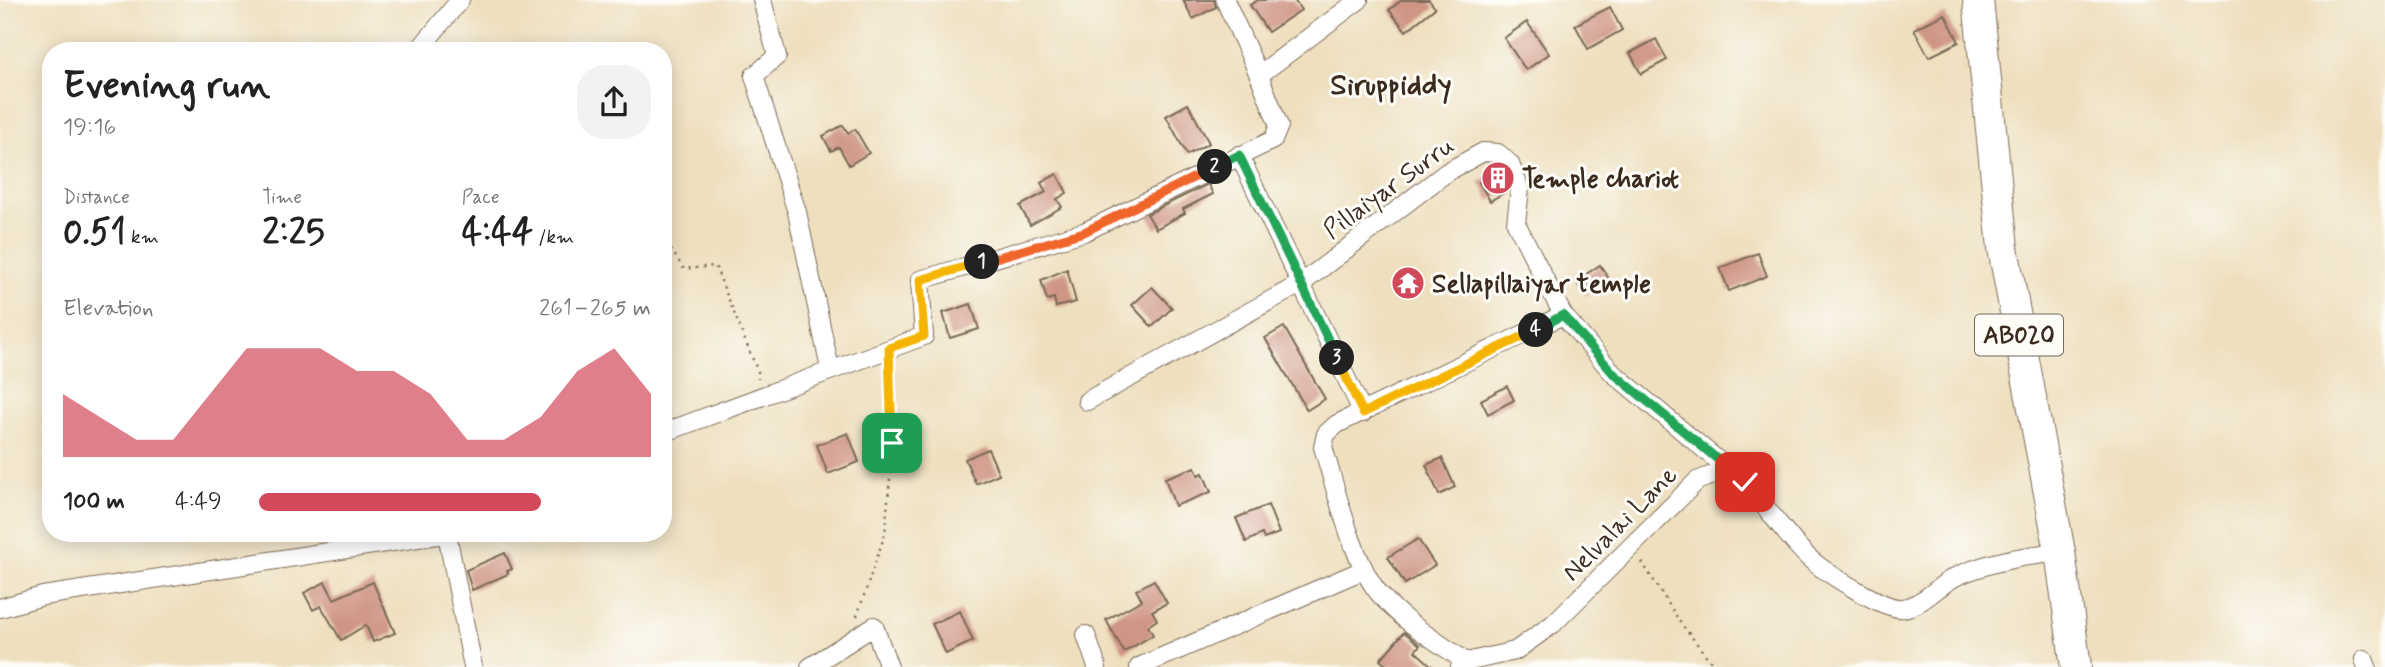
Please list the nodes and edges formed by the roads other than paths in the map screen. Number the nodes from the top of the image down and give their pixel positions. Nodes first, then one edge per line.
1 (460, 0) edge
2 (762, 0) edge
3 (1225, 0) edge
4 (1978, 0) edge
5 (1357, 1) edge
6 (425, 42) edge
7 (1259, 75) junction
8 (1239, 155) junction
9 (1302, 283) junction
10 (1563, 315) junction
11 (830, 369) junction
12 (1087, 401) dead end
13 (1363, 413) junction
14 (672, 429) edge
15 (1728, 469) junction
16 (393, 542) edge
17 (447, 542) edge
18 (2060, 552) junction
19 (1363, 570) junction
20 (0, 608) edge
21 (1086, 635) dead end
22 (1463, 665) edge
23 (472, 667) edge
24 (810, 667) edge
25 (889, 667) edge
26 (1097, 667) edge
27 (1139, 667) edge
28 (2076, 667) edge

1 - 6 street
2 - 11 street
3 - 7 street
4 - 18 main road, AB020
5 - 7 street
7 - 8 street
8 - 9 street
8 - 11 street
9 - 10 street, Pillaiyar Surru
9 - 12 street, Pillaiyar Surru
9 - 13 street
10 - 13 street
10 - 15 street, Pillaiyar Surru
11 - 14 street
13 - 19 street
15 - 18 street
15 - 22 street, Nelvalai Lane
16 - 20 street
17 - 23 street
18 - 28 main road, AB020
19 - 22 street
19 - 27 street
21 - 26 street
24 - 25 street

